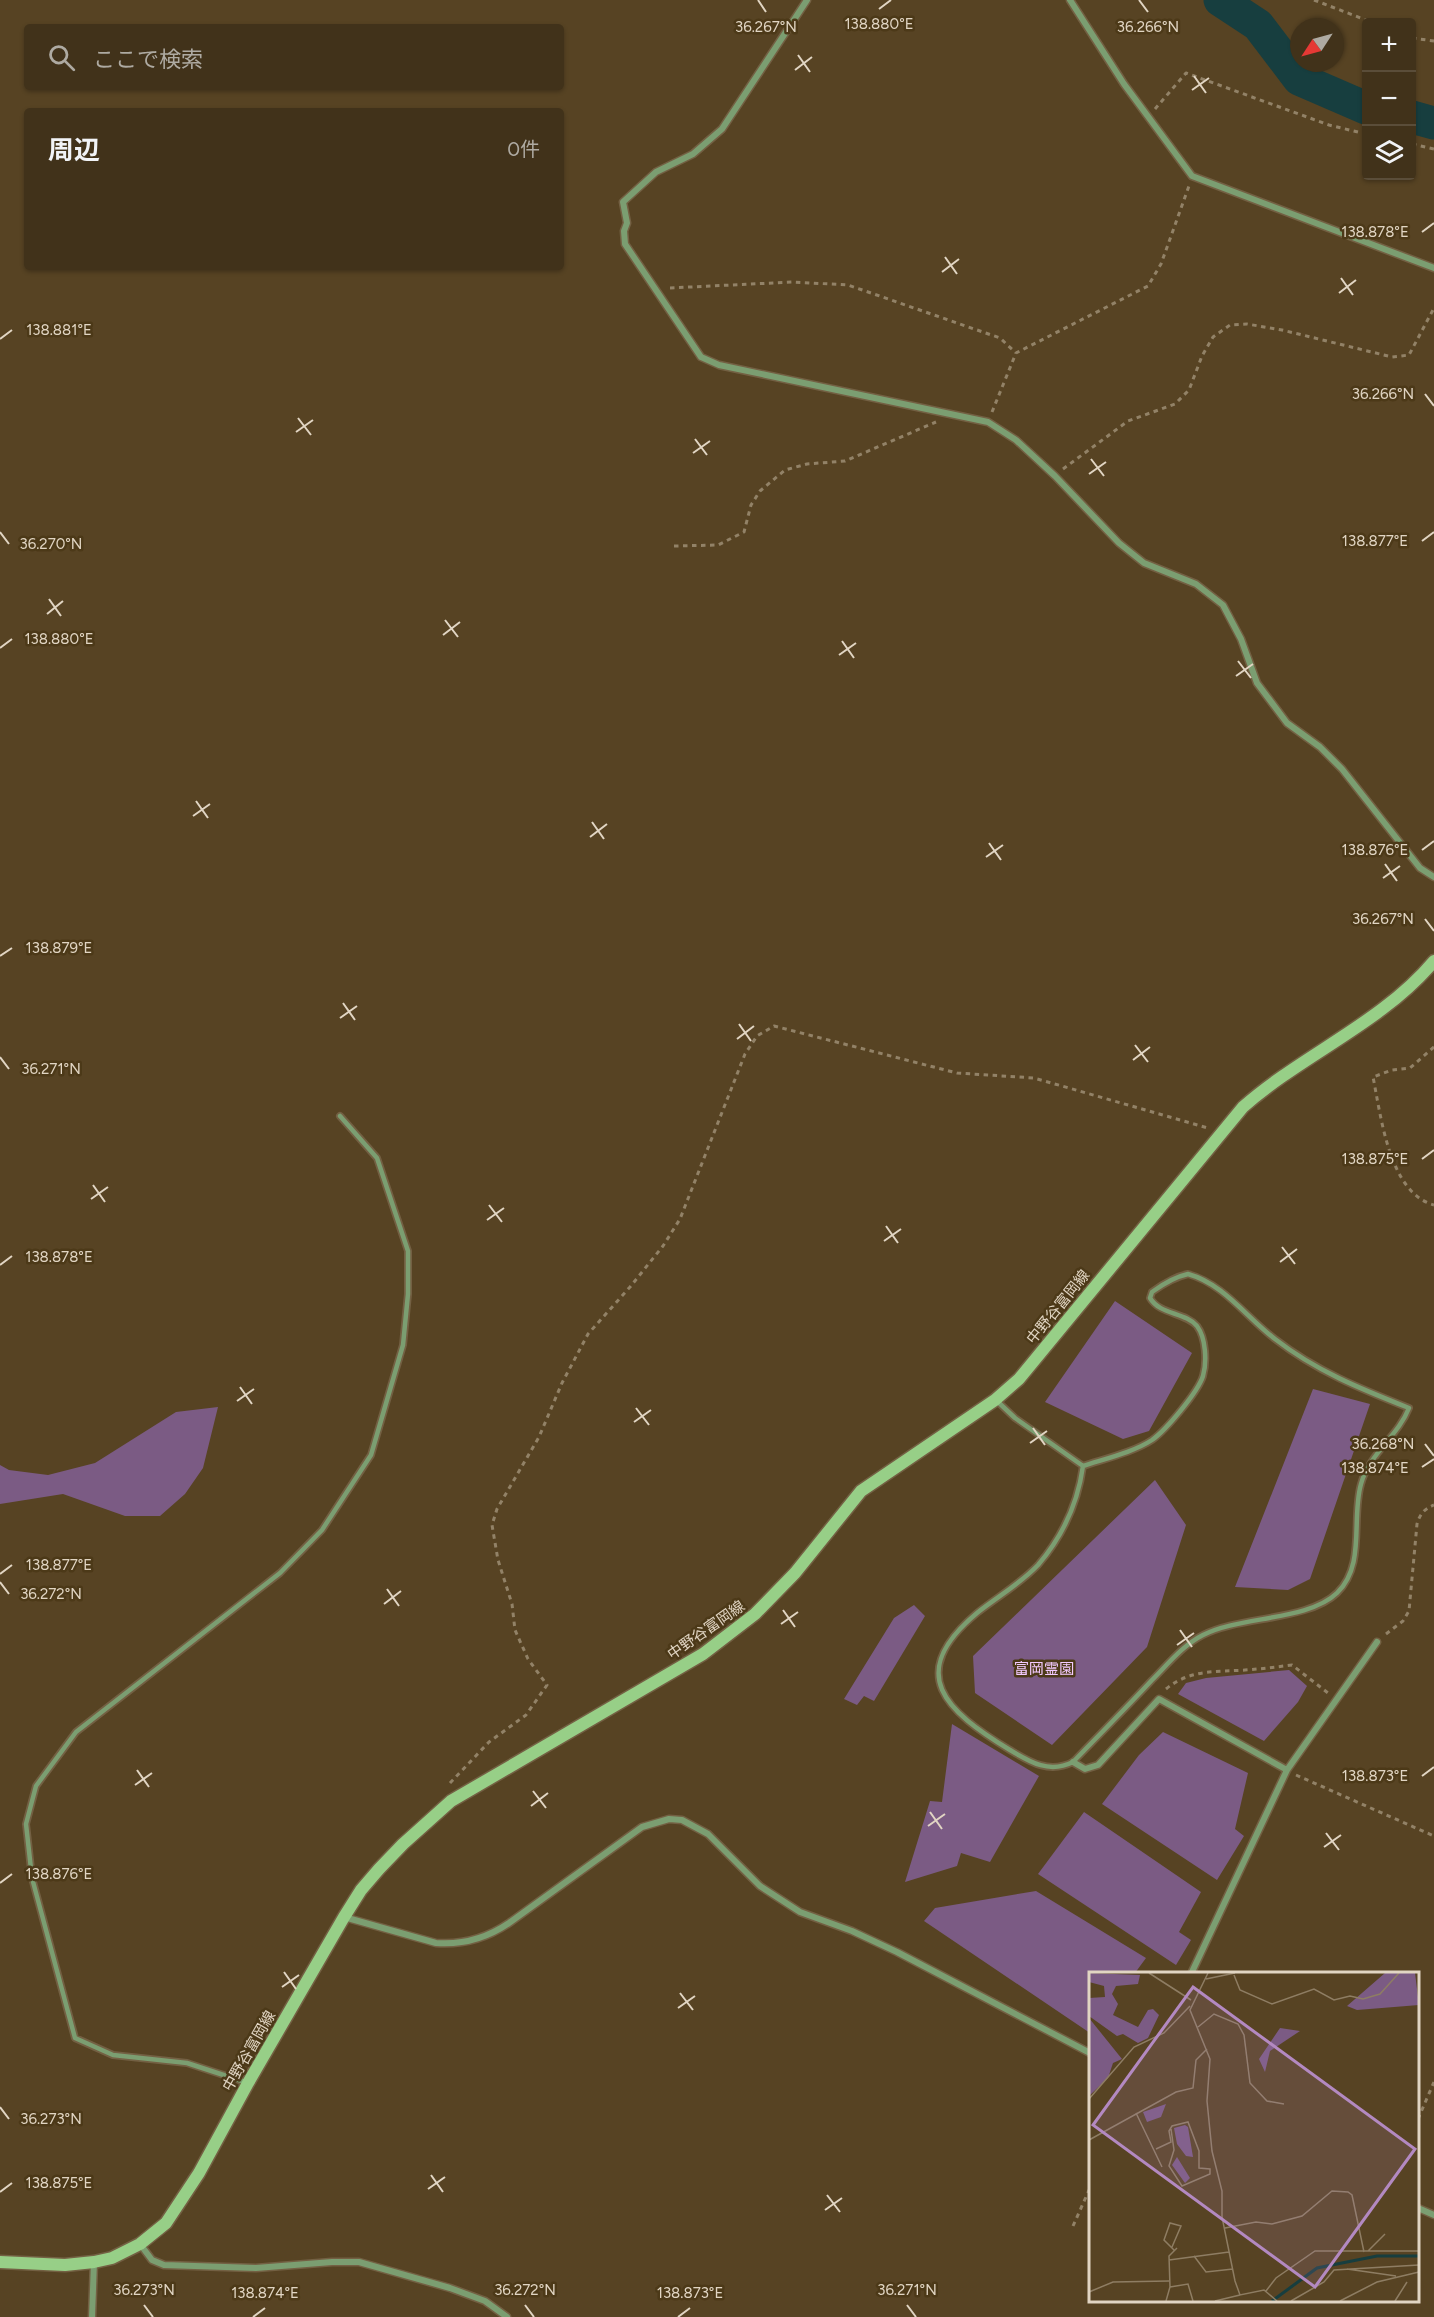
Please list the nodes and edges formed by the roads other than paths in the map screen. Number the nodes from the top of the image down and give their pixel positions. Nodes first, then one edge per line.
1 (807, 0) edge
2 (1070, 0) edge
3 (1434, 268) edge
4 (1434, 877) edge
5 (1434, 962) edge
6 (340, 1116) dead end
7 (995, 1400) junction
8 (1083, 1466) junction
9 (1377, 1642) road end
10 (1073, 1762) junction
11 (1287, 1770) junction
12 (344, 1917) junction
13 (1192, 1972) edge
14 (1089, 2052) edge
15 (248, 2082) junction
16 (1419, 2208) edge
17 (1434, 2215) edge
18 (140, 2244) junction
19 (0, 2262) edge
20 (94, 2262) junction
21 (92, 2317) edge
22 (507, 2317) edge

1 - 4 street
2 - 3 street
5 - 7 main road, 中野谷富岡線
6 - 15 lane
7 - 8 lane
7 - 12 main road, 中野谷富岡線
8 - 10 lane
8 - 10 lane
9 - 11 street
10 - 11 street
11 - 13 street
12 - 14 street
12 - 15 main road, 中野谷富岡線
15 - 18 main road, 中野谷富岡線
16 - 17 street
18 - 20 main road, 中野谷富岡線
18 - 22 street
19 - 20 main road, 中野谷富岡線
20 - 21 street

